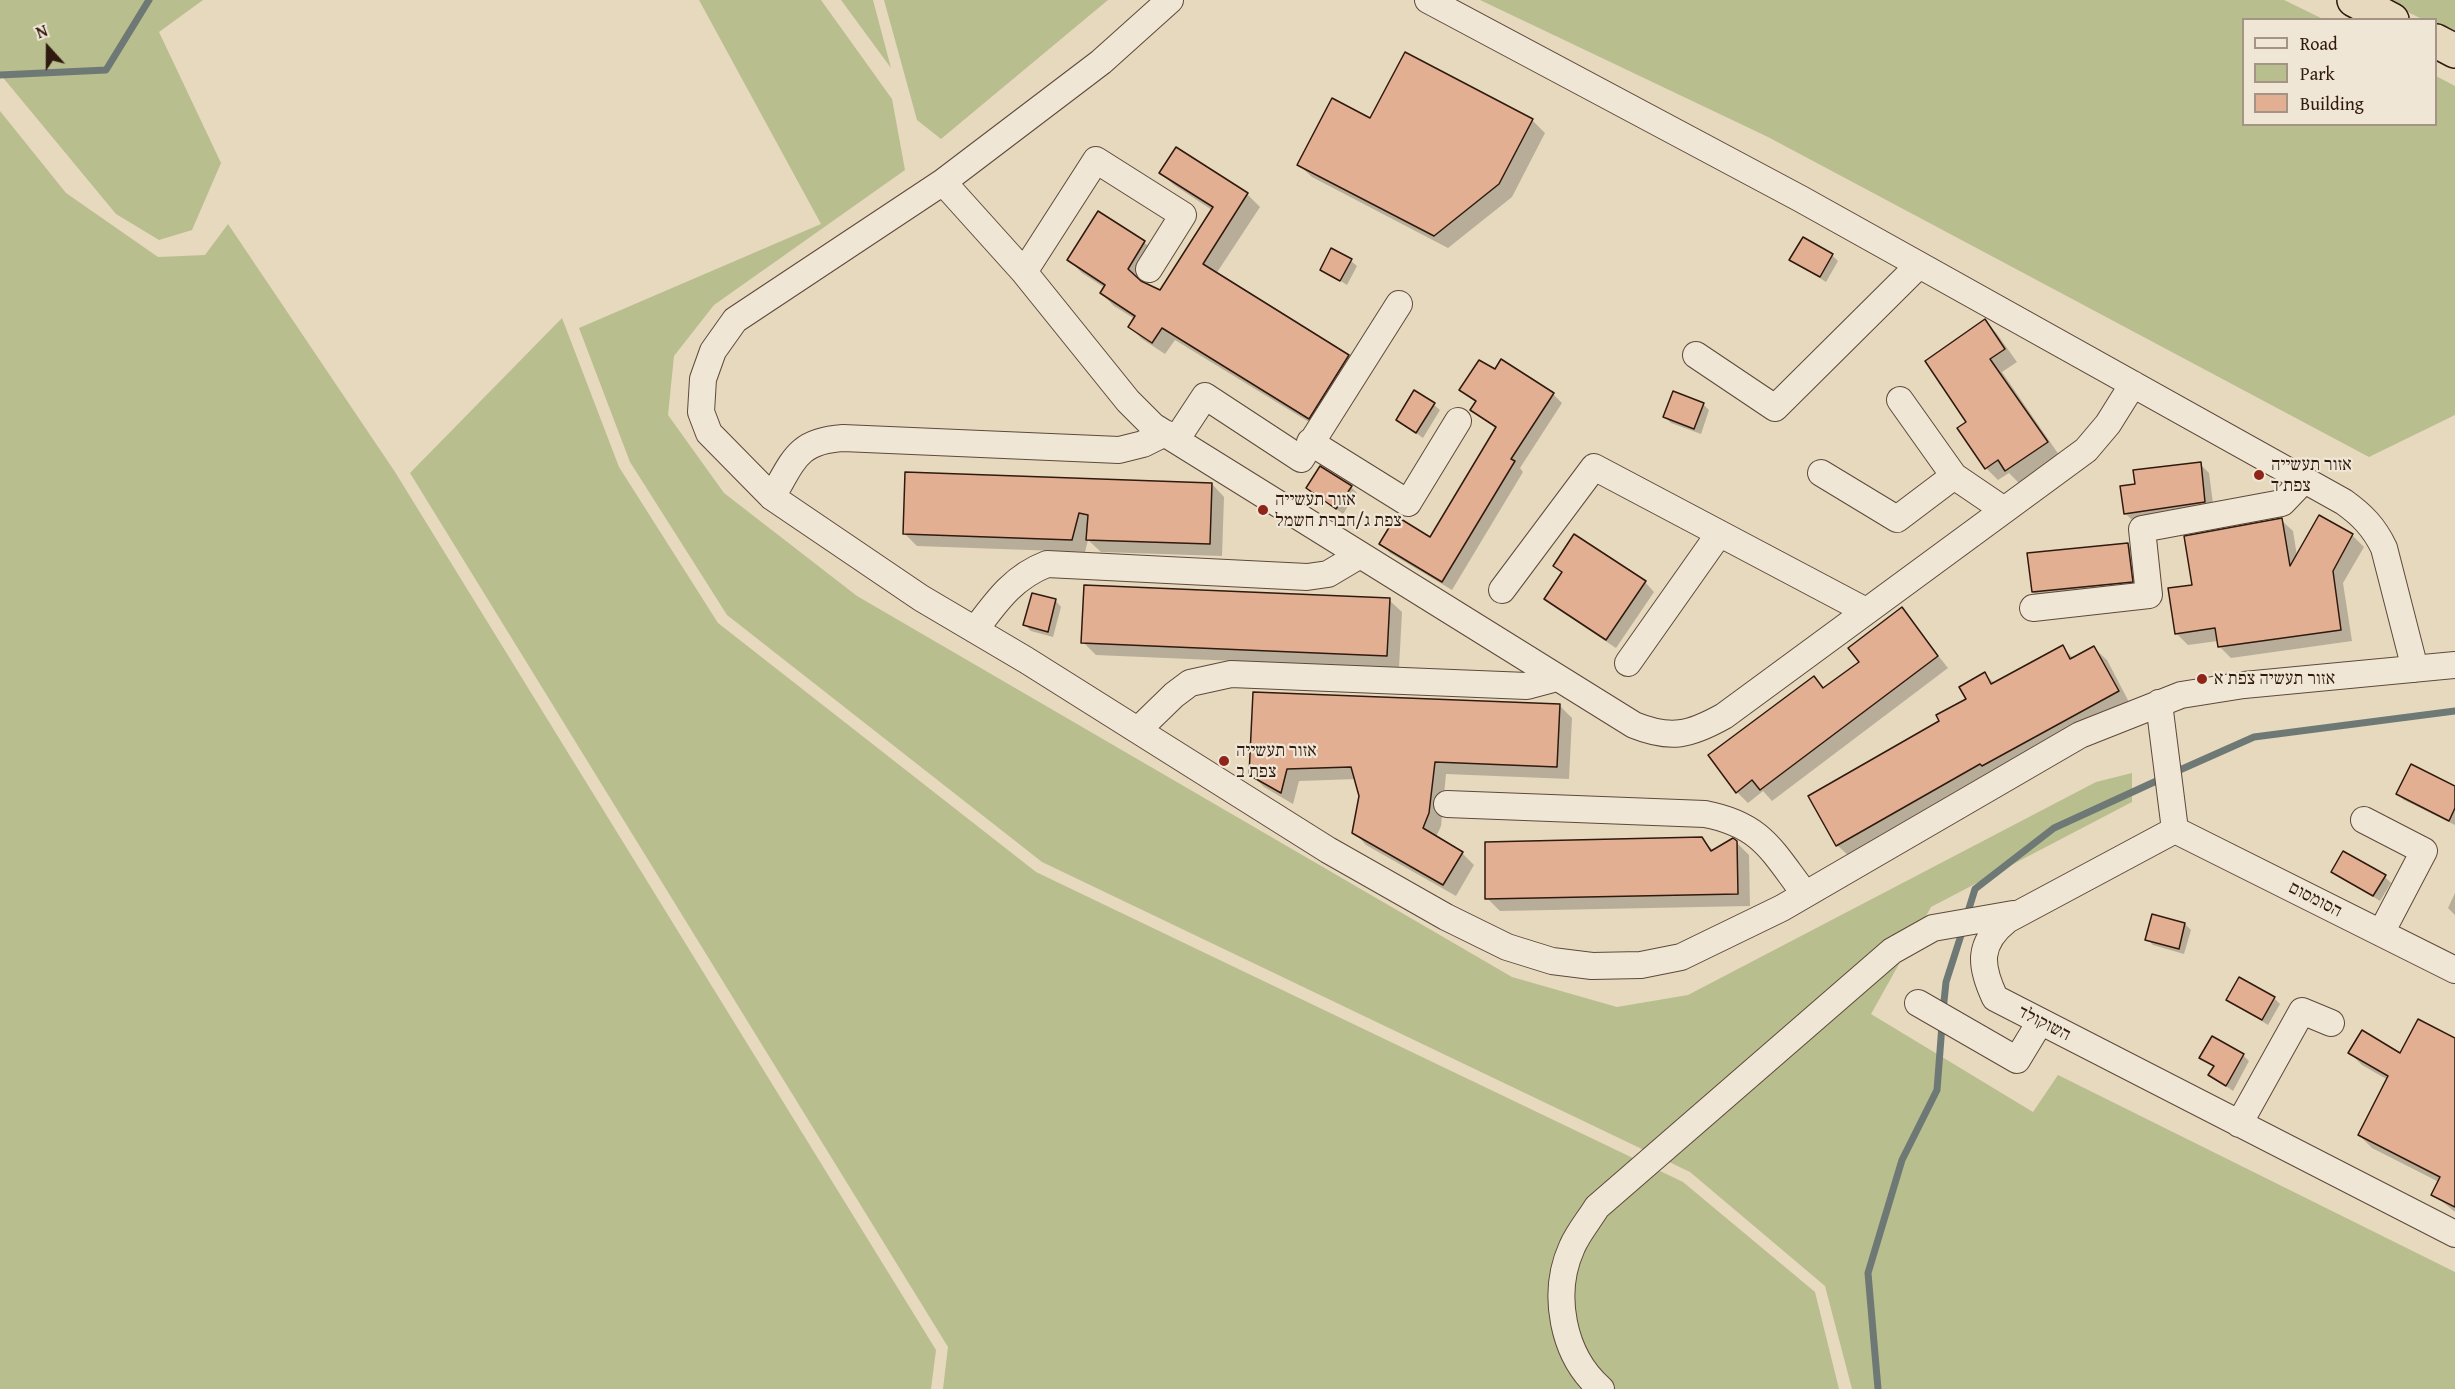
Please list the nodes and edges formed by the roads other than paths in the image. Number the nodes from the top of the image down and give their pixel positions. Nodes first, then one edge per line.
1 (1170, 0) edge
2 (1428, 0) edge
3 (2354, 0) edge
4 (2388, 18) edge
5 (2437, 42) edge
6 (2455, 51) edge
7 (943, 182) junction
8 (1919, 265) junction
9 (1149, 269) dead end
10 (1023, 272) junction
11 (1399, 304) dead end
12 (1696, 355) dead end
13 (2133, 384) junction
14 (1900, 400) dead end
15 (1458, 421) dead end
16 (1170, 437) junction
17 (1310, 442) junction
18 (1821, 473) dead end
19 (1954, 477) junction
20 (2304, 480) junction
21 (772, 497) junction
22 (2004, 510) junction
23 (1719, 534) junction
24 (1360, 555) junction
25 (1502, 590) dead end
26 (2033, 608) dead end
27 (1866, 611) junction
28 (975, 630) junction
29 (1628, 663) dead end
30 (2455, 665) edge
31 (2415, 669) junction
32 (1557, 678) junction
33 (2159, 703) junction
34 (1138, 730) junction
35 (1447, 804) dead end
36 (2364, 820) dead end
37 (2175, 830) junction
38 (1805, 894) junction
39 (2019, 913) junction
40 (2381, 933) junction
41 (2455, 970) edge
42 (1918, 1004) dead end
43 (2040, 1022) junction
44 (2331, 1023) dead end
45 (2239, 1124) junction
46 (2455, 1234) edge
47 (1601, 1389) edge

1 - 7 street
2 - 8 street
3 - 4 highway
5 - 6 highway
7 - 10 street
7 - 21 street
8 - 12 street
8 - 13 street
9 - 10 street
10 - 16 street
11 - 17 street
13 - 20 street
13 - 22 street
14 - 19 street
15 - 17 street
16 - 17 street
16 - 21 street
16 - 24 street
18 - 19 street
19 - 22 street
20 - 26 street
20 - 31 street
21 - 28 street
22 - 27 street
23 - 25 street
23 - 27 street
23 - 29 street
24 - 28 street
24 - 32 street
27 - 32 street
28 - 34 street
30 - 31 street
31 - 33 street
32 - 34 street
33 - 37 street
33 - 38 street
34 - 38 street
35 - 38 street
36 - 40 street
37 - 39 street, השוקולד
37 - 40 street, הסומסום
39 - 43 street, השוקולד
39 - 47 street
40 - 41 street, הסומסום
42 - 43 street
43 - 45 street, השוקולד
44 - 45 street
45 - 46 street, השוקולד

